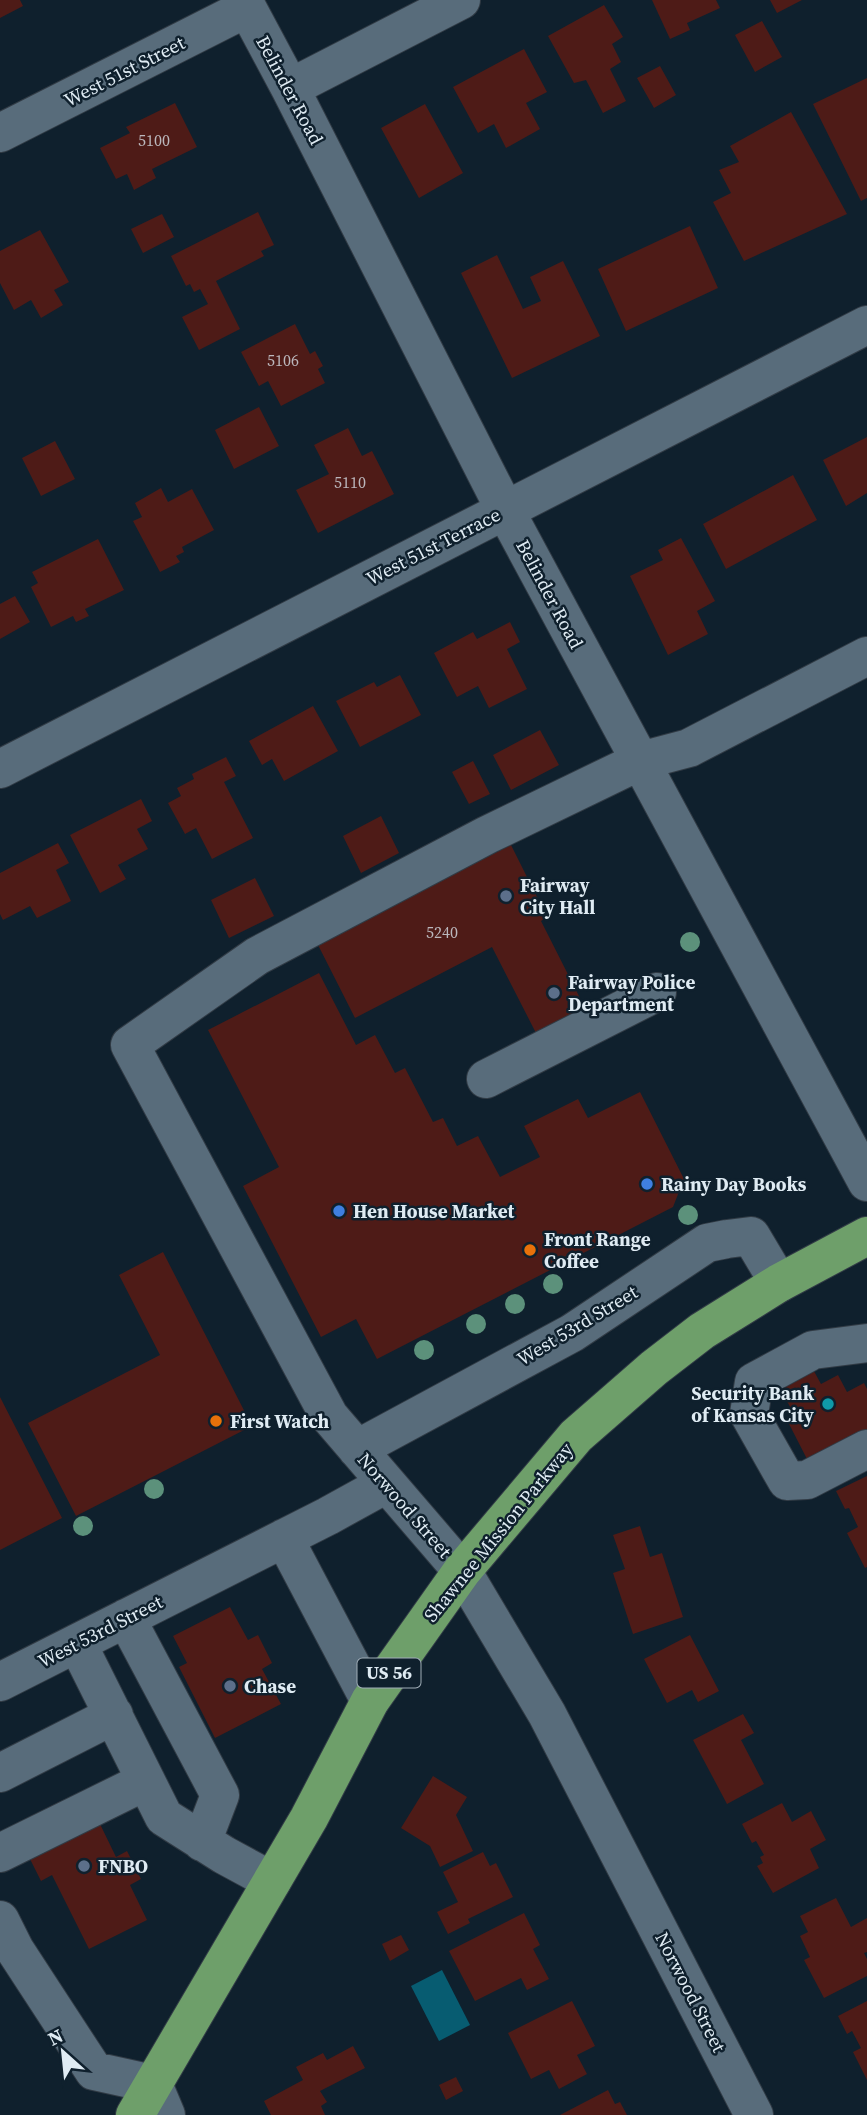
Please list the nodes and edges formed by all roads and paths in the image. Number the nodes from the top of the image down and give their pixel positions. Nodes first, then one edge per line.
1 (461, 0) edge
2 (245, 4) edge
3 (290, 88) junction
4 (0, 133) edge
5 (867, 325) edge
6 (505, 510) junction
7 (867, 656) edge
8 (640, 761) junction
9 (0, 769) edge
10 (657, 992) dead end
11 (486, 1079) dead end
12 (867, 1182) edge
13 (867, 1236) edge
14 (779, 1283) junction
15 (864, 1343) edge
16 (867, 1448) edge
17 (356, 1449) junction
18 (386, 1484) junction
19 (284, 1538) junction
20 (462, 1571) junction
21 (126, 1618) junction
22 (77, 1643) junction
23 (0, 1682) edge
24 (370, 1701) junction
25 (114, 1715) junction
26 (0, 1773) edge
27 (146, 1781) junction
28 (202, 1842) junction
29 (0, 1853) edge
30 (272, 1881) junction
31 (0, 1920) edge
32 (151, 2105) edge
33 (754, 2115) edge

1 - 3 street
2 - 3 street, Belinder Road
2 - 4 street, West 51st Street
3 - 6 street, Belinder Road
5 - 6 street, West 51st Terrace
6 - 8 street, Belinder Road
6 - 9 street, West 51st Terrace
7 - 8 street
8 - 12 street, Belinder Road
8 - 17 street, Norwood Street
10 - 11 street
13 - 14 highway, Shawnee Mission Parkway / US 56
14 - 17 street, West 53rd Street
14 - 20 highway, Shawnee Mission Parkway / US 56
15 - 16 street
17 - 18 street, Norwood Street
18 - 19 street, West 53rd Street
18 - 20 street, Norwood Street
19 - 21 street, West 53rd Street
19 - 24 street
20 - 24 highway, Shawnee Mission Parkway / US 56
20 - 33 street, Norwood Street
21 - 22 street, West 53rd Street
21 - 28 street
22 - 23 street, West 53rd Street
22 - 25 street
24 - 30 highway, Shawnee Mission Parkway / US 56
25 - 26 street
25 - 27 street
27 - 28 street
27 - 29 street
28 - 30 street
30 - 32 highway, Shawnee Mission Parkway / US 56
31 - 32 street

